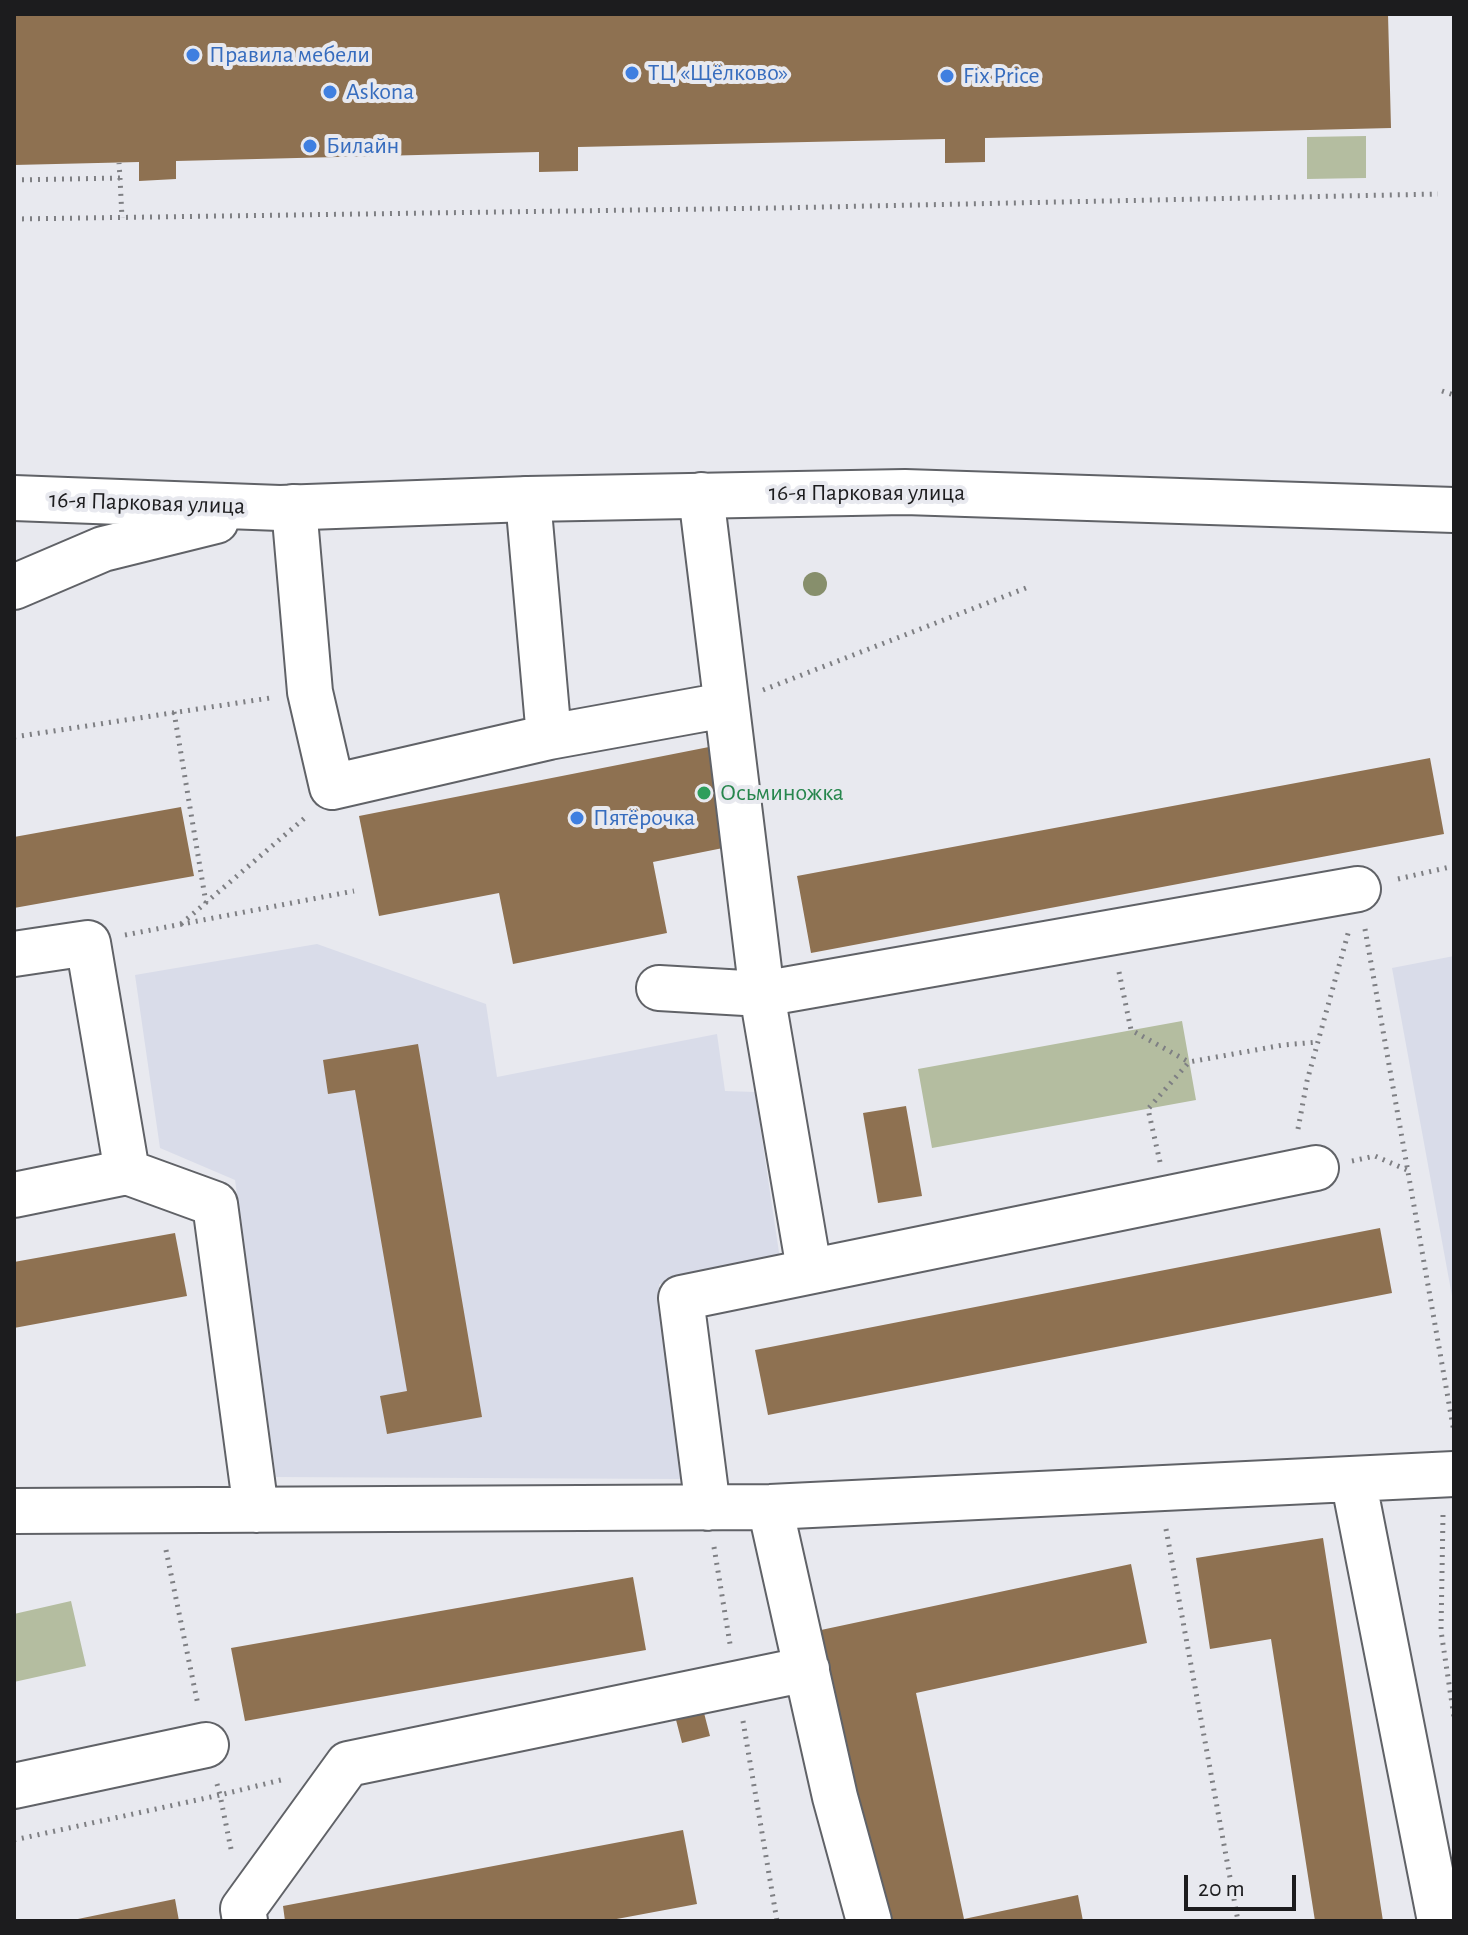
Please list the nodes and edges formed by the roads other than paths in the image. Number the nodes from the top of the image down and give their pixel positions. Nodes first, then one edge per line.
1 (701, 495) junction
2 (14, 498) edge
3 (528, 499) junction
4 (287, 508) junction
5 (1454, 510) edge
6 (14, 587) edge
7 (725, 705) junction
8 (549, 737) junction
9 (1358, 889) road end
10 (14, 954) edge
11 (659, 988) dead end
12 (762, 994) junction
13 (1303, 1171) road end
14 (127, 1172) junction
15 (14, 1195) edge
16 (809, 1269) junction
17 (1353, 1479) junction
18 (1448, 1492) edge
19 (770, 1507) junction
20 (708, 1508) junction
21 (256, 1510) junction
22 (14, 1511) edge
23 (807, 1669) junction
24 (206, 1745) road end
25 (14, 1786) edge
26 (245, 1921) edge
27 (869, 1921) edge
28 (1440, 1921) edge

1 - 3 main road, 16-я Парковая улица
1 - 5 main road, 16-я Парковая улица
1 - 7 main road
2 - 4 main road, 16-я Парковая улица
3 - 4 main road, 16-я Парковая улица
3 - 8 main road
4 - 6 main road, 16-я Парковая улица
4 - 8 main road
7 - 8 main road
7 - 12 main road
9 - 12 main road
10 - 14 main road
11 - 12 main road
12 - 16 main road
13 - 16 main road
14 - 15 main road
14 - 21 main road
16 - 20 main road
17 - 18 main road
17 - 19 main road
17 - 28 main road
19 - 20 main road
19 - 23 main road
20 - 21 main road
21 - 22 main road
23 - 26 main road
23 - 27 main road
24 - 25 main road

